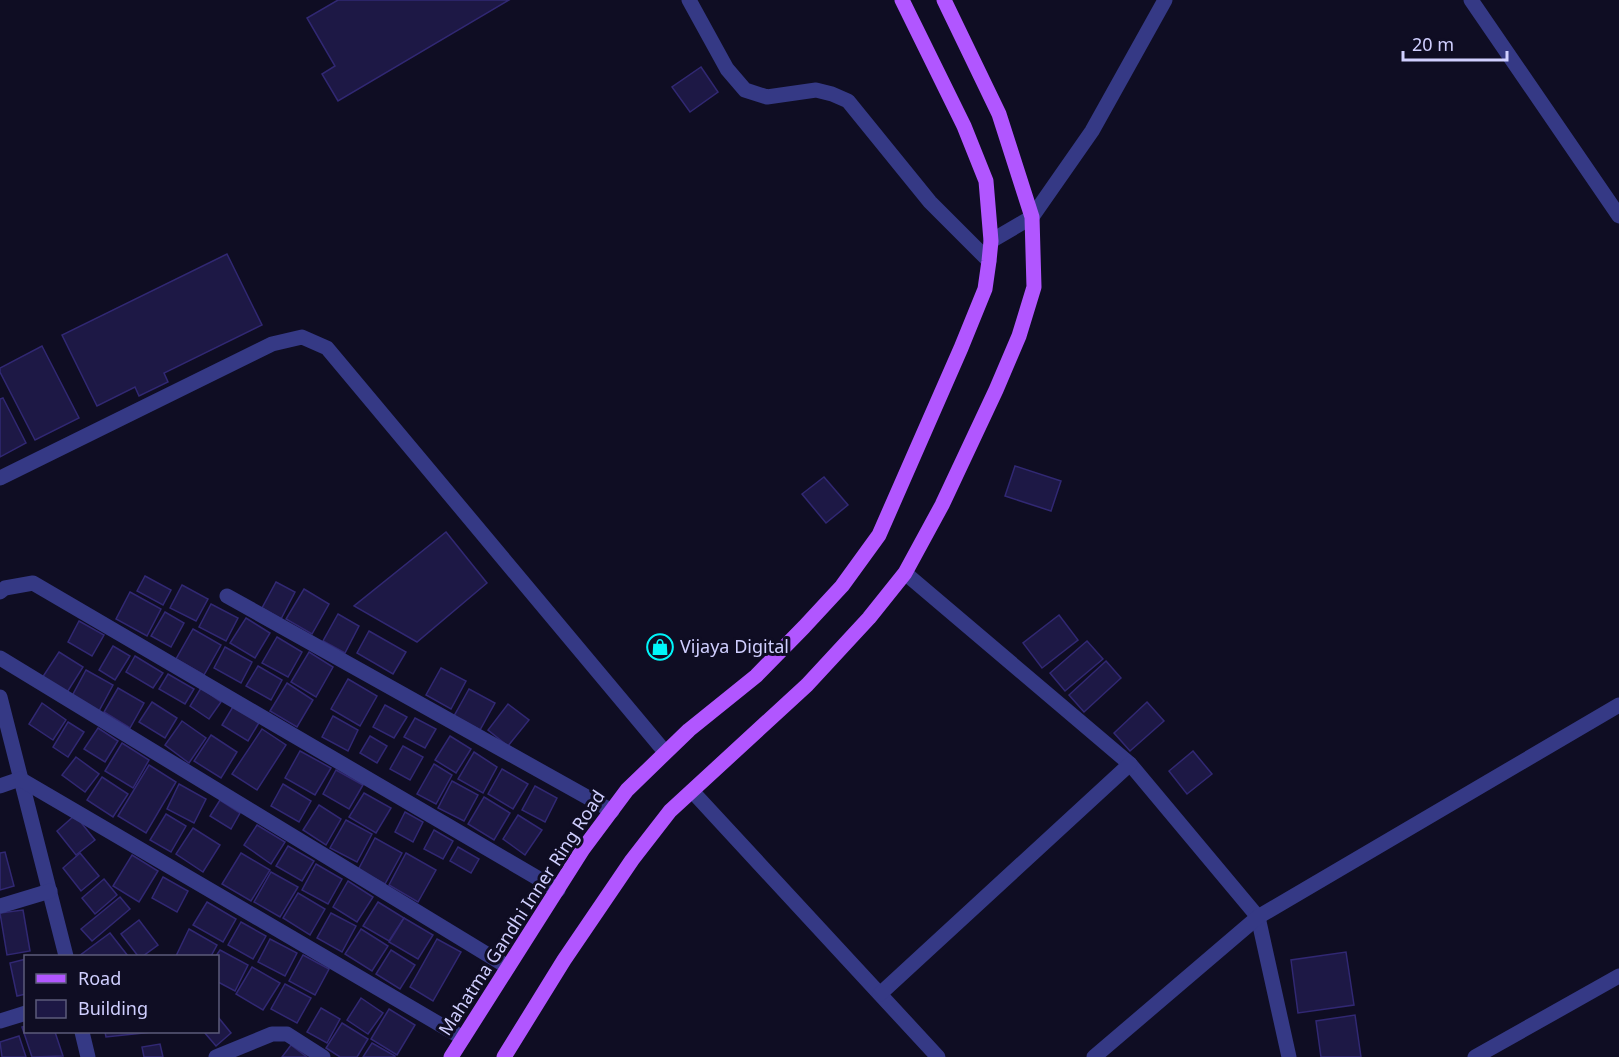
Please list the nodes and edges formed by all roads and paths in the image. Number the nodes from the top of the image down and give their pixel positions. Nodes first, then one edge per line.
1 (689, 0) edge
2 (902, 0) edge
3 (944, 0) edge
4 (1165, 0) edge
5 (1471, 0) edge
6 (1619, 216) edge
7 (1032, 217) junction
8 (991, 241) junction
9 (989, 261) junction
10 (0, 478) edge
11 (905, 573) junction
12 (0, 592) edge
13 (227, 596) dead end
14 (0, 658) edge
15 (0, 697) edge
16 (1619, 705) edge
17 (665, 752) junction
18 (1130, 764) junction
19 (20, 779) junction
20 (0, 786) edge
21 (692, 791) junction
22 (612, 810) junction
23 (558, 890) junction
24 (50, 891) junction
25 (0, 906) edge
26 (1258, 916) junction
27 (66, 955) edge
28 (508, 967) junction
29 (1619, 976) edge
30 (880, 994) junction
31 (24, 1014) edge
32 (0, 1021) edge
33 (82, 1033) edge
34 (463, 1038) junction
35 (88, 1057) edge
36 (216, 1057) edge
37 (323, 1057) edge
38 (451, 1057) edge
39 (504, 1057) edge
40 (938, 1057) edge
41 (1094, 1057) edge
42 (1289, 1057) edge
43 (1475, 1057) edge

1 - 9 street
2 - 8 main road, Mahatma Gandhi Inner Ring Road
3 - 7 main road
4 - 7 street
5 - 6 street
7 - 8 street
7 - 11 main road
8 - 9 main road, Mahatma Gandhi Inner Ring Road
9 - 17 main road, Mahatma Gandhi Inner Ring Road
10 - 17 street
11 - 18 street
11 - 21 main road
12 - 23 street
13 - 22 street
14 - 28 street
15 - 19 street
16 - 26 street
17 - 22 main road, Mahatma Gandhi Inner Ring Road
18 - 26 street
18 - 30 street
19 - 20 street
19 - 24 street
19 - 34 street
21 - 30 street
21 - 39 main road
22 - 23 main road, Mahatma Gandhi Inner Ring Road
23 - 28 main road, Mahatma Gandhi Inner Ring Road
24 - 25 street
24 - 27 street
26 - 41 street
26 - 42 street
28 - 34 main road, Mahatma Gandhi Inner Ring Road
29 - 43 street
30 - 40 street
31 - 32 street
33 - 35 street
34 - 38 main road, Mahatma Gandhi Inner Ring Road
36 - 37 street

